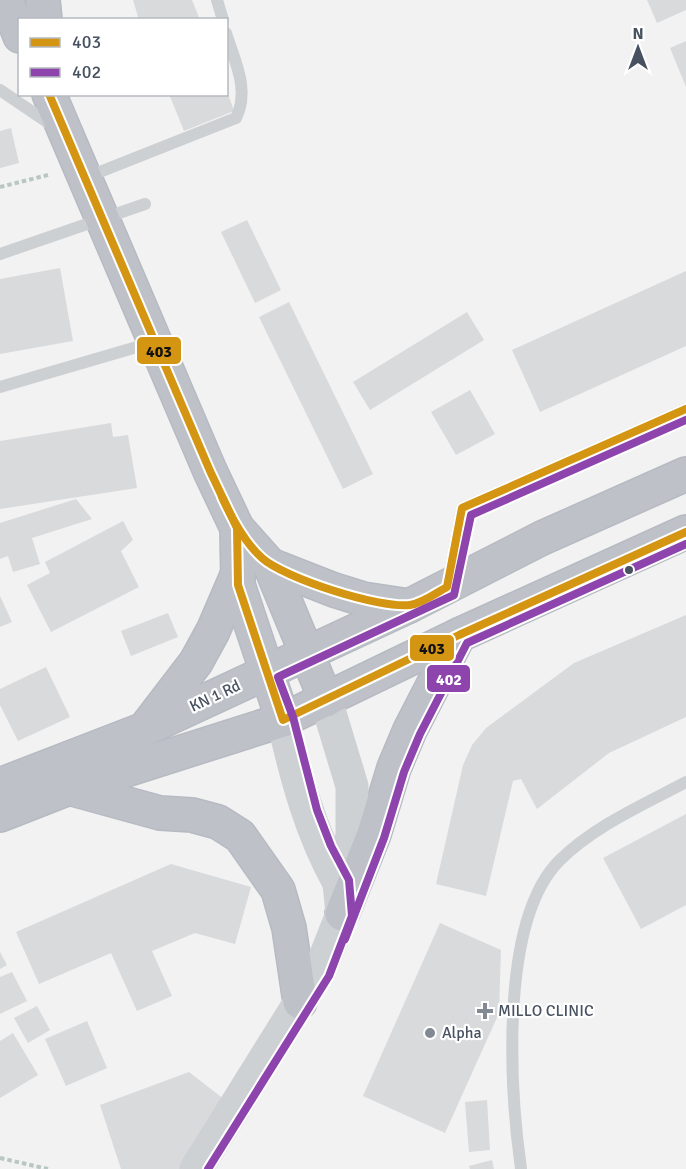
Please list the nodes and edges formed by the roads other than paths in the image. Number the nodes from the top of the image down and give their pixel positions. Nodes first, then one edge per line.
1 (6, 0) edge
2 (43, 0) edge
3 (217, 0) edge
4 (45, 18) edge
5 (222, 18) edge
6 (18, 31) edge
7 (228, 40) edge
8 (0, 90) edge
9 (50, 96) edge
10 (65, 134) junction
11 (83, 173) junction
12 (145, 204) dead end
13 (104, 218) junction
14 (0, 254) edge
15 (155, 342) junction
16 (0, 387) edge
17 (686, 409) edge
18 (686, 474) edge
19 (237, 528) junction
20 (686, 532) edge
21 (270, 565) junction
22 (238, 573) junction
23 (447, 587) junction
24 (409, 606) junction
25 (459, 634) junction
26 (309, 653) junction
27 (266, 672) junction
28 (326, 700) junction
29 (282, 720) junction
30 (145, 729) junction
31 (686, 782) edge
32 (0, 785) edge
33 (69, 788) junction
34 (0, 815) edge
35 (340, 898) junction
36 (300, 1002) junction
37 (196, 1169) edge
38 (521, 1169) edge

1 - 6 highway
2 - 4 highway
3 - 5 lane
7 - 11 lane
8 - 10 lane
9 - 10 highway
10 - 11 highway
11 - 13 highway
12 - 13 lane
13 - 14 lane
13 - 15 highway
15 - 16 lane
15 - 19 highway
17 - 23 lane
18 - 23 highway, KN 1 Rd
19 - 21 highway
19 - 22 highway
20 - 25 highway
21 - 24 highway
21 - 26 highway
22 - 27 highway
22 - 30 highway
23 - 24 highway, KN 1 Rd
24 - 26 highway, KN 1 Rd
25 - 28 highway
25 - 35 highway
26 - 27 highway, KN 1 Rd
26 - 28 highway
27 - 29 highway
27 - 30 highway, KN 1 Rd
28 - 29 highway
28 - 35 main road
29 - 33 highway
29 - 35 main road
30 - 32 highway, KN 1 Rd
31 - 38 lane
33 - 34 highway
33 - 36 highway
35 - 36 main road
36 - 37 main road

